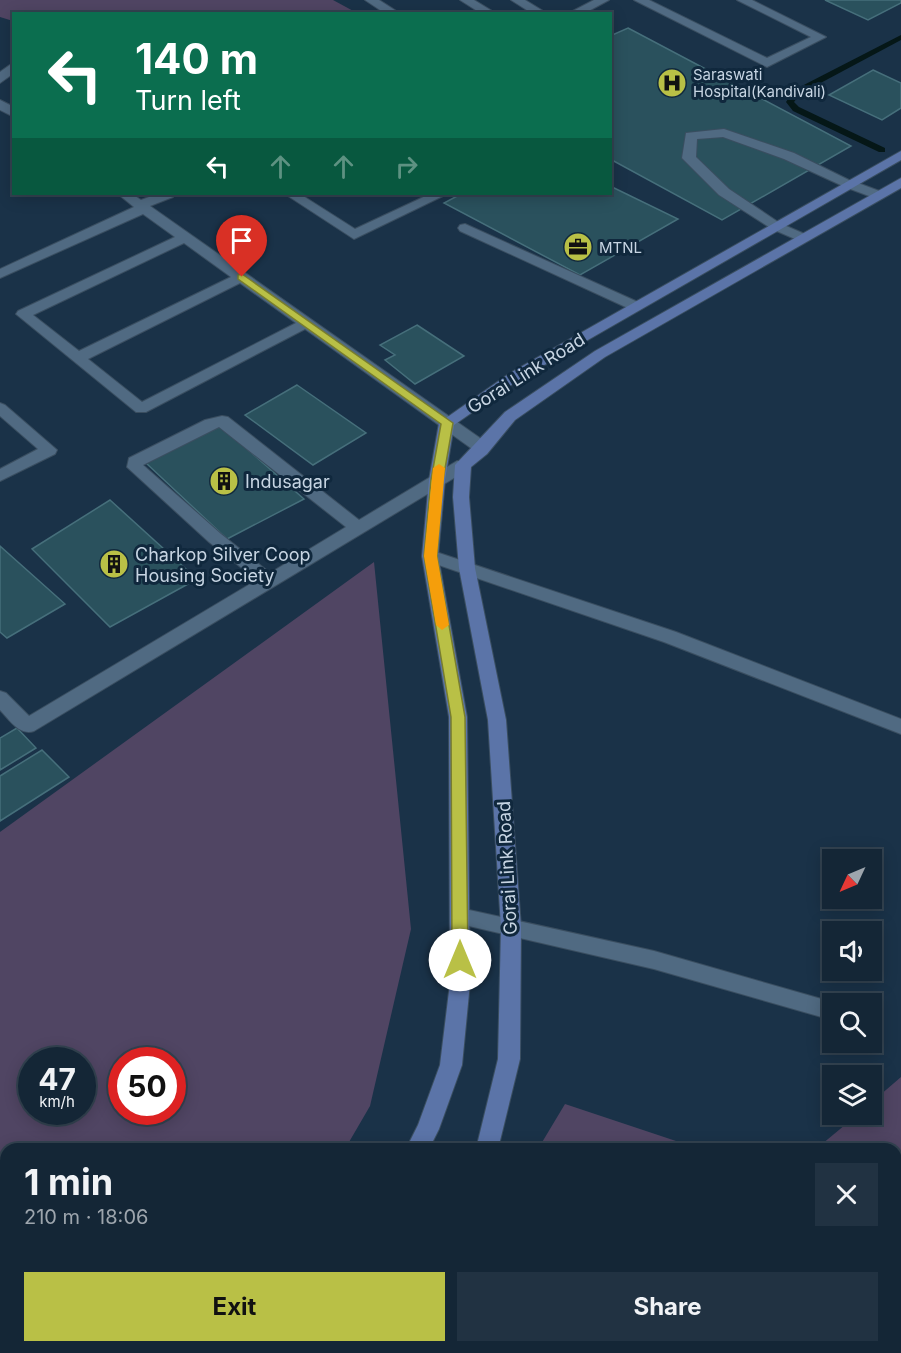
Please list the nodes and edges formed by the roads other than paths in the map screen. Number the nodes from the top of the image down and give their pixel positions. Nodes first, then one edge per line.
1 (371, 0) edge
2 (466, 0) edge
3 (517, 0) edge
4 (603, 0) edge
5 (640, 0) edge
6 (743, 0) edge
7 (392, 12) edge
8 (487, 12) edge
9 (538, 12) edge
10 (577, 12) edge
11 (12, 68) edge
12 (0, 79) edge
13 (901, 155) edge
14 (901, 182) edge
15 (850, 184) junction
16 (125, 195) edge
17 (166, 195) edge
18 (294, 195) edge
19 (877, 195) junction
20 (420, 197) edge
21 (143, 207) junction
22 (777, 226) junction
23 (465, 228) dead end
24 (185, 237) junction
25 (802, 238) junction
26 (0, 274) edge
27 (242, 277) junction
28 (635, 306) junction
29 (306, 323) junction
30 (77, 358) junction
31 (0, 408) edge
32 (447, 423) junction
33 (481, 447) junction
34 (463, 465) junction
35 (0, 476) edge
36 (437, 480) junction
37 (358, 528) junction
38 (430, 556) junction
39 (467, 568) junction
40 (269, 581) junction
41 (0, 698) edge
42 (901, 727) edge
43 (460, 916) junction
44 (511, 927) junction
45 (822, 1008) edge
46 (420, 1143) edge
47 (488, 1143) edge

1 - 7 street
2 - 8 street
3 - 9 street
4 - 10 street
5 - 6 street
11 - 12 street
13 - 15 main road, Gorai Link Road
14 - 19 main road, Gorai Link Road
15 - 19 street
15 - 22 main road, Gorai Link Road
15 - 22 street
16 - 21 street
17 - 21 street
18 - 20 street
19 - 25 main road, Gorai Link Road
21 - 24 street
21 - 26 street
22 - 25 street
22 - 28 main road, Gorai Link Road
23 - 28 street
24 - 27 street
24 - 30 street
25 - 33 main road, Gorai Link Road
27 - 29 street
27 - 30 street
28 - 32 main road, Gorai Link Road
29 - 30 street
29 - 32 street
31 - 35 street
32 - 33 street
32 - 36 main road, Gorai Link Road
33 - 34 main road, Gorai Link Road
34 - 36 street
34 - 39 main road, Gorai Link Road
36 - 37 street
36 - 38 main road, Gorai Link Road
37 - 40 street
37 - 40 street
38 - 39 street
38 - 43 main road, Gorai Link Road
39 - 42 street
39 - 44 main road, Gorai Link Road
40 - 41 street
43 - 44 street
43 - 46 main road, Gorai Link Road
44 - 45 street
44 - 47 main road, Gorai Link Road

